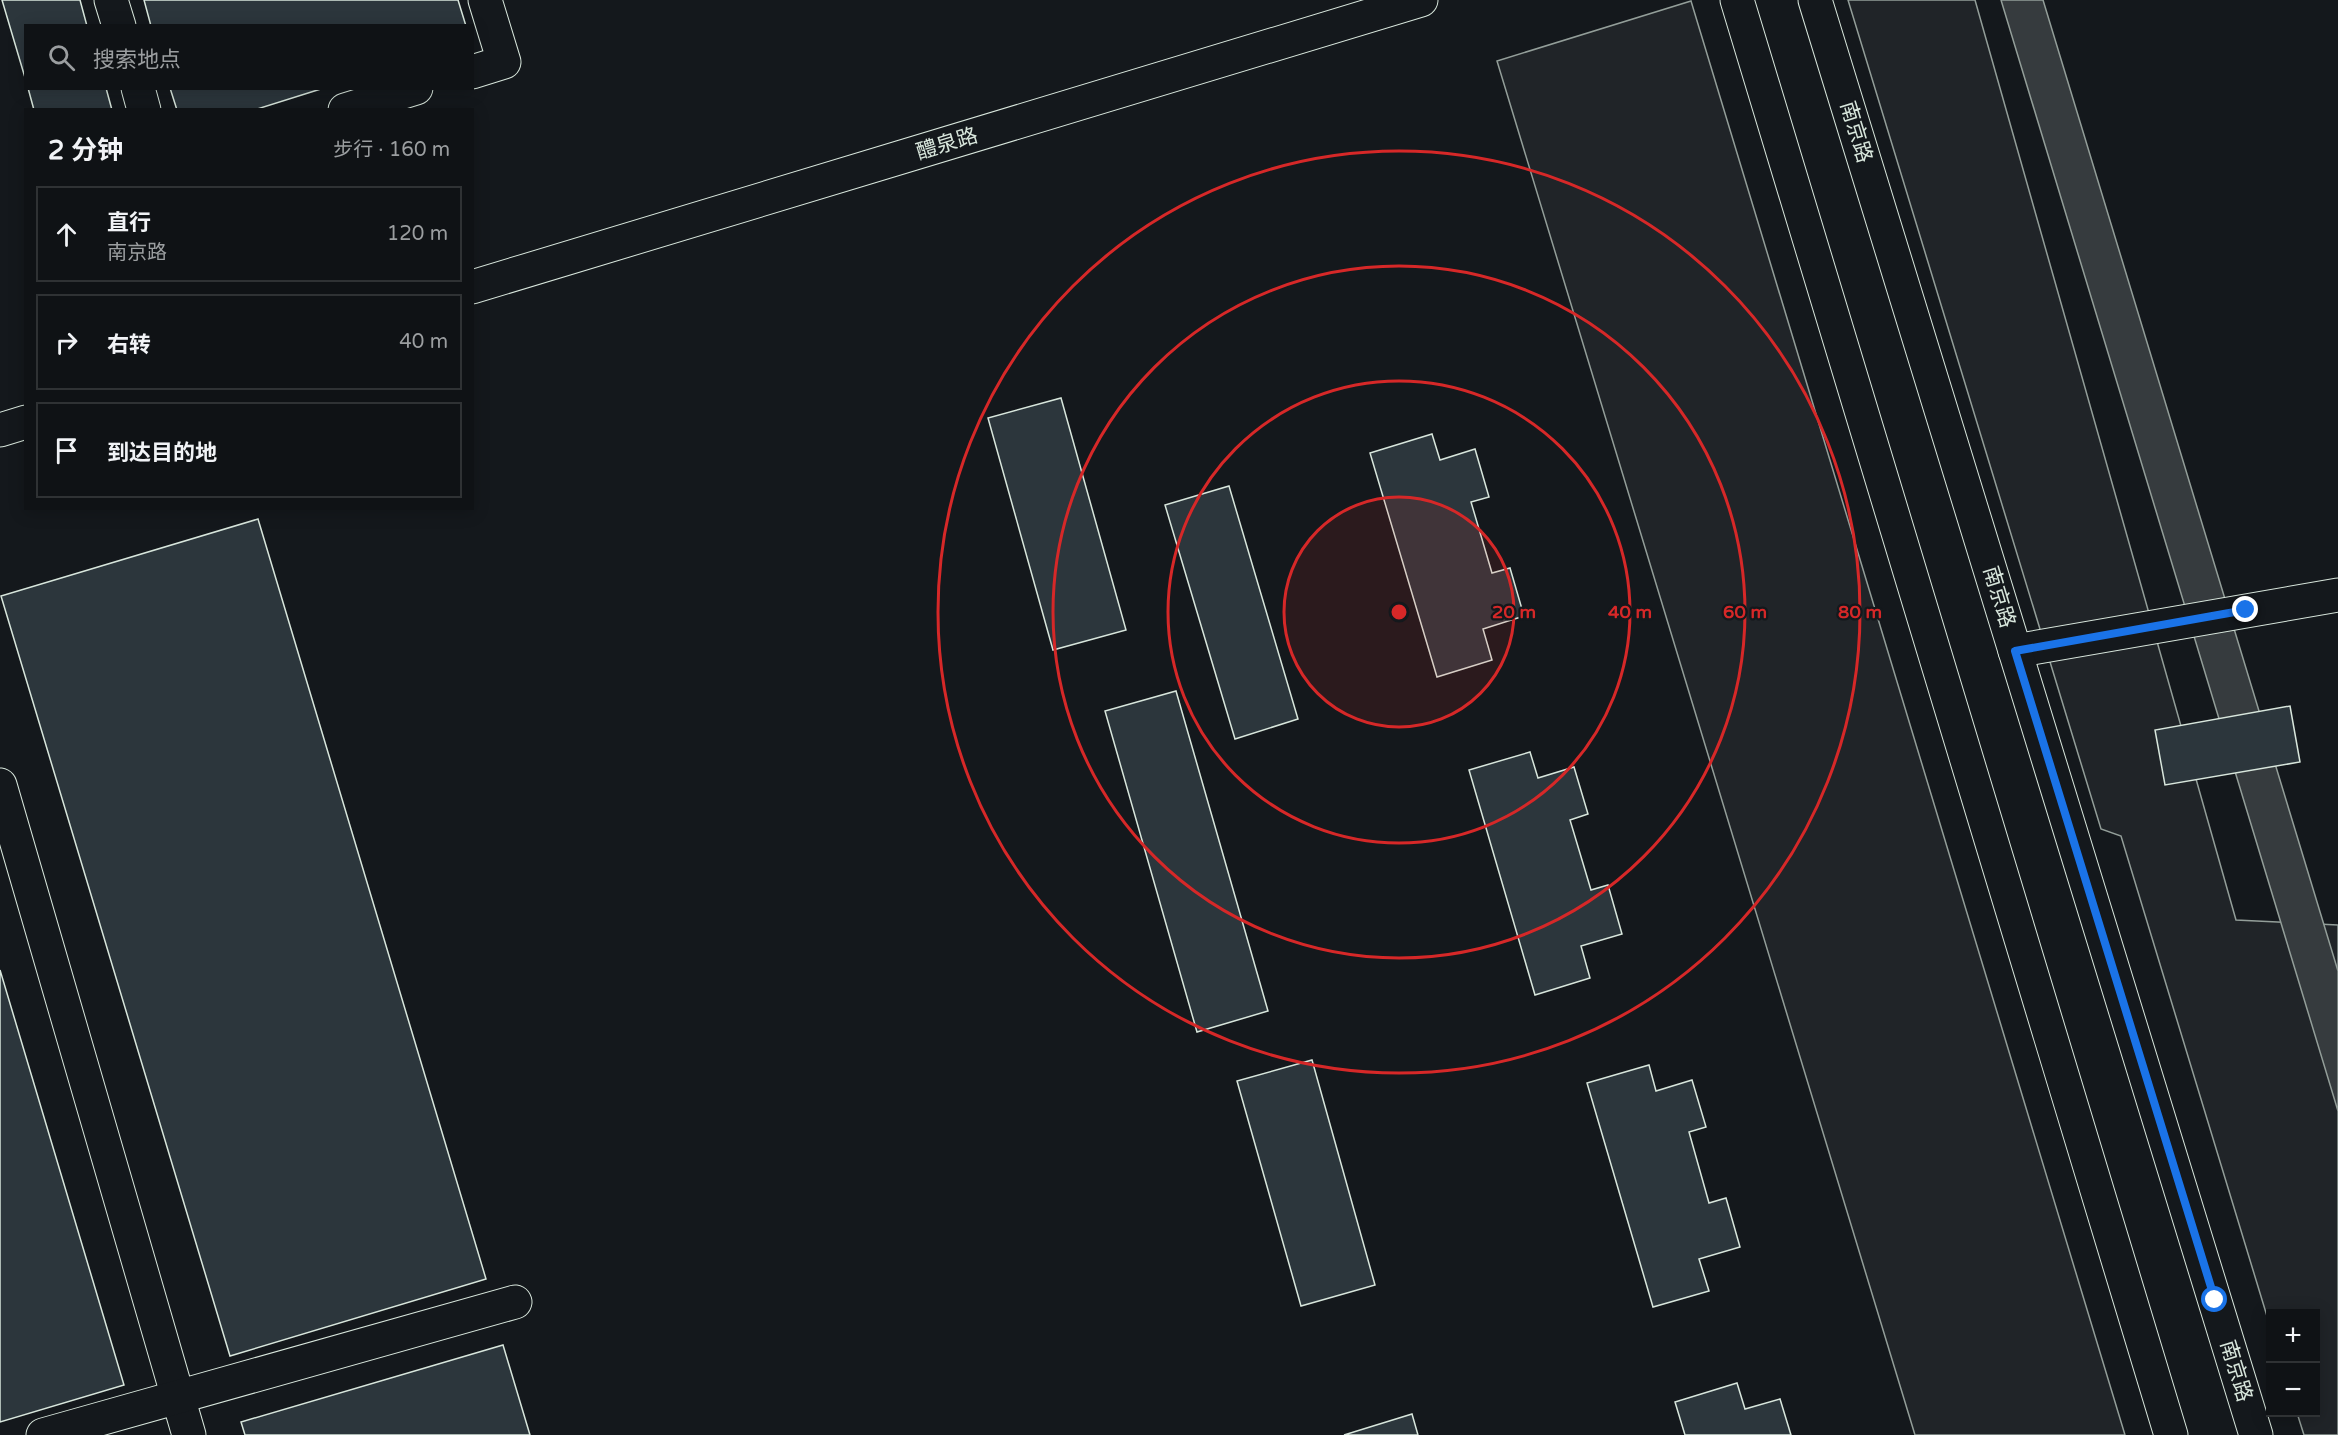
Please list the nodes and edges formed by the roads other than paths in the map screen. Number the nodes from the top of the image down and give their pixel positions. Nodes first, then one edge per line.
1 (111, 0) edge
2 (485, 0) edge
3 (1421, 0) edge
4 (1737, 0) edge
5 (1815, 0) edge
6 (118, 24) edge
7 (474, 71) edge
8 (139, 90) edge
9 (410, 90) edge
10 (143, 108) edge
11 (351, 108) edge
12 (474, 286) edge
13 (24, 423) edge
14 (0, 430) edge
15 (2338, 595) edge
16 (2015, 651) junction
17 (0, 785) edge
18 (515, 1302) dead end
19 (178, 1397) junction
20 (43, 1435) edge
21 (189, 1435) edge
22 (2171, 1435) edge
23 (2256, 1435) edge

1 - 6 main road
2 - 7 main road
3 - 12 main road, 醴泉路
4 - 22 main road
5 - 16 main road, 南京路
8 - 10 main road
9 - 11 main road
13 - 14 main road
15 - 16 main road
16 - 23 main road, 南京路
17 - 19 main road
18 - 19 main road
19 - 20 main road
19 - 21 main road

